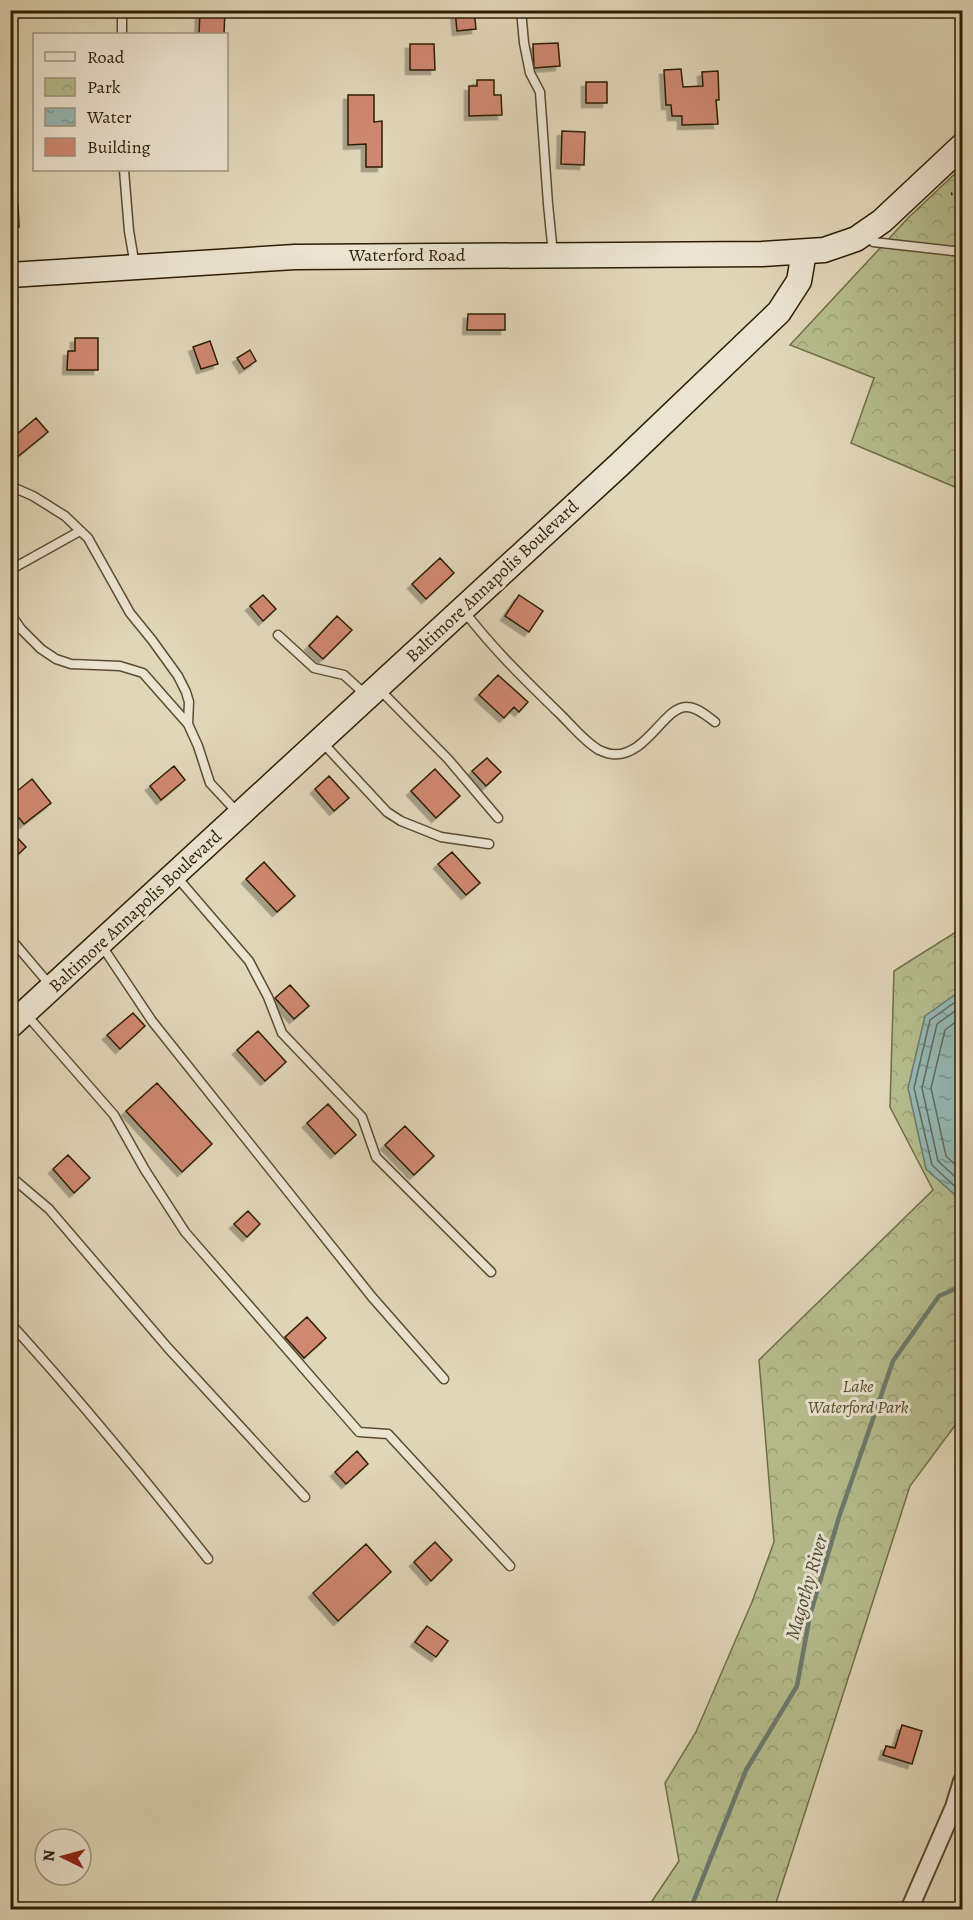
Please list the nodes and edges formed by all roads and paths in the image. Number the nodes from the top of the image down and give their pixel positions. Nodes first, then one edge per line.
1 (122, 10) edge
2 (521, 10) edge
3 (122, 33) edge
4 (963, 146) edge
5 (124, 171) edge
6 (963, 192) edge
7 (951, 194) dead end
8 (867, 232) junction
9 (804, 252) junction
10 (963, 252) edge
11 (553, 254) junction
12 (135, 267) junction
13 (10, 275) edge
14 (10, 486) edge
15 (80, 531) junction
16 (10, 570) edge
17 (462, 609) junction
18 (10, 613) edge
19 (278, 635) dead end
20 (372, 692) junction
21 (715, 722) dead end
22 (188, 724) junction
23 (320, 740) junction
24 (240, 814) junction
25 (498, 818) dead end
26 (489, 844) dead end
27 (175, 874) junction
28 (10, 938) edge
29 (100, 943) junction
30 (52, 988) junction
31 (16, 1018) edge
32 (10, 1176) edge
33 (491, 1272) dead end
34 (12, 1326) edge
35 (444, 1379) dead end
36 (305, 1497) dead end
37 (208, 1559) dead end
38 (510, 1566) dead end
39 (963, 1781) edge
40 (909, 1910) edge

1 - 3 lane
2 - 11 lane
4 - 8 street
5 - 12 lane
6 - 7 path
8 - 9 street
8 - 10 lane
9 - 11 street, Waterford Road
9 - 17 street, Baltimore Annapolis Boulevard
11 - 12 street, Waterford Road
12 - 13 street, Waterford Road
14 - 15 lane
15 - 16 lane
15 - 22 lane
17 - 20 street, Baltimore Annapolis Boulevard
17 - 21 lane
18 - 22 lane
19 - 20 lane
20 - 23 street, Baltimore Annapolis Boulevard
20 - 25 lane
22 - 24 lane
23 - 24 street, Baltimore Annapolis Boulevard
23 - 26 lane
24 - 27 street, Baltimore Annapolis Boulevard
27 - 29 street, Baltimore Annapolis Boulevard
27 - 33 lane
28 - 30 lane
29 - 30 street, Baltimore Annapolis Boulevard
29 - 35 lane
30 - 31 street, Baltimore Annapolis Boulevard
31 - 38 lane
32 - 36 lane
34 - 37 lane
39 - 40 street

